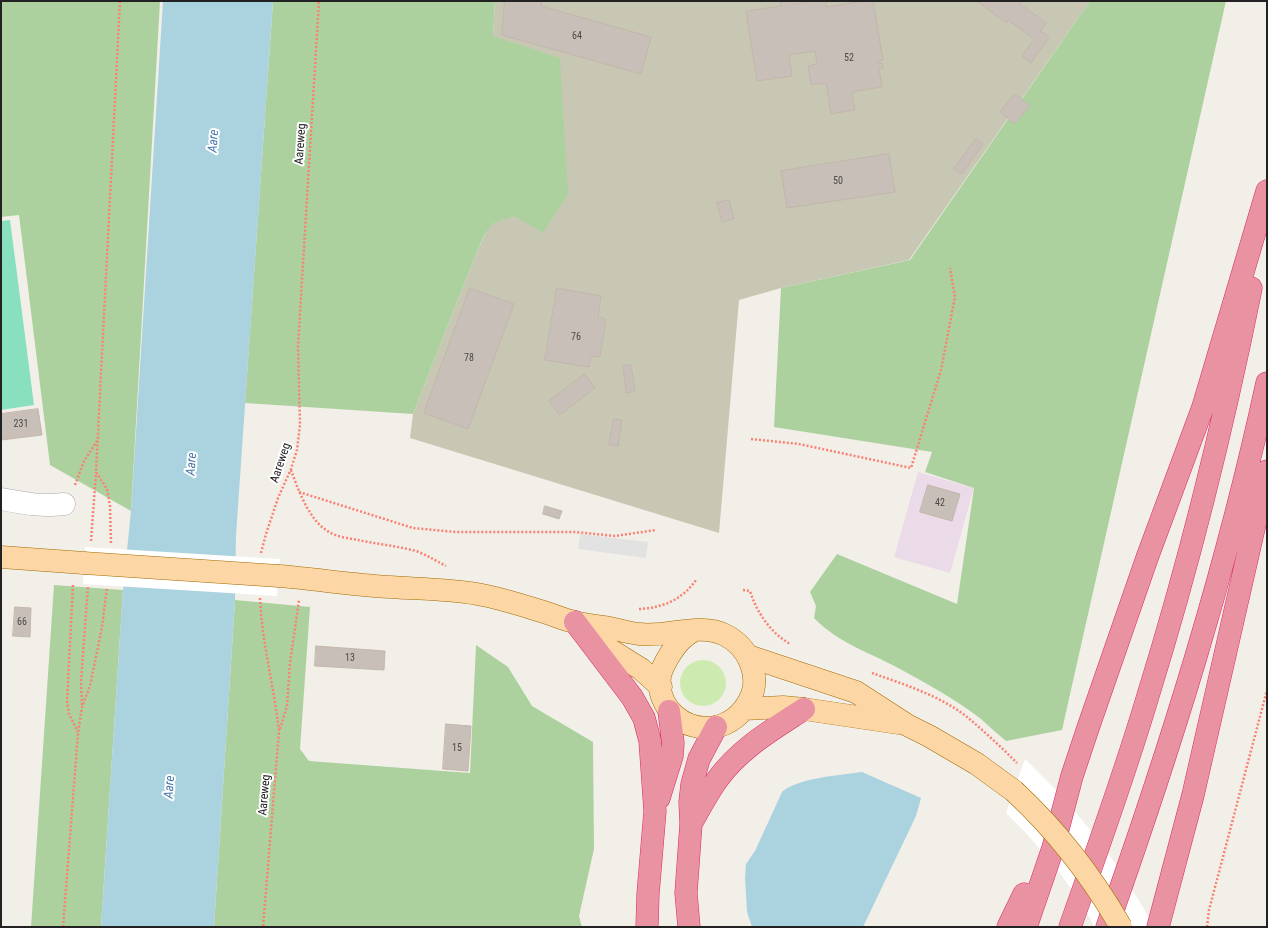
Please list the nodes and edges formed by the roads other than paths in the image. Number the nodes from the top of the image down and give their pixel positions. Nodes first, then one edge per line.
1 (1267, 191) edge
2 (1267, 209) edge
3 (1267, 383) edge
4 (1267, 471) edge
5 (1, 499) edge
6 (64, 504) road end
7 (1, 557) edge
8 (575, 622) junction
9 (694, 630) junction
10 (748, 656) junction
11 (661, 686) junction
12 (744, 709) junction
13 (804, 709) junction
14 (669, 711) junction
15 (907, 725) junction
16 (716, 726) junction
17 (1072, 776) junction
18 (655, 811) junction
19 (691, 824) junction
20 (647, 927) edge
21 (689, 927) edge
22 (1008, 927) edge
23 (1026, 927) edge
24 (1070, 927) edge
25 (1107, 927) edge
26 (1121, 927) edge
27 (1158, 927) edge

1 - 17 highway
2 - 24 highway
3 - 25 highway
4 - 27 highway
5 - 6 lane
7 - 8 main road, bridge
8 - 9 main road
8 - 11 main road
8 - 18 highway
9 - 10 main road
9 - 11 main road
10 - 12 main road
10 - 15 main road
11 - 14 main road
12 - 13 main road
12 - 16 main road
13 - 15 main road
13 - 19 highway
14 - 16 main road
14 - 18 highway
15 - 26 main road, bridge
16 - 19 highway
17 - 22 highway
17 - 23 highway
18 - 20 highway
19 - 21 highway

